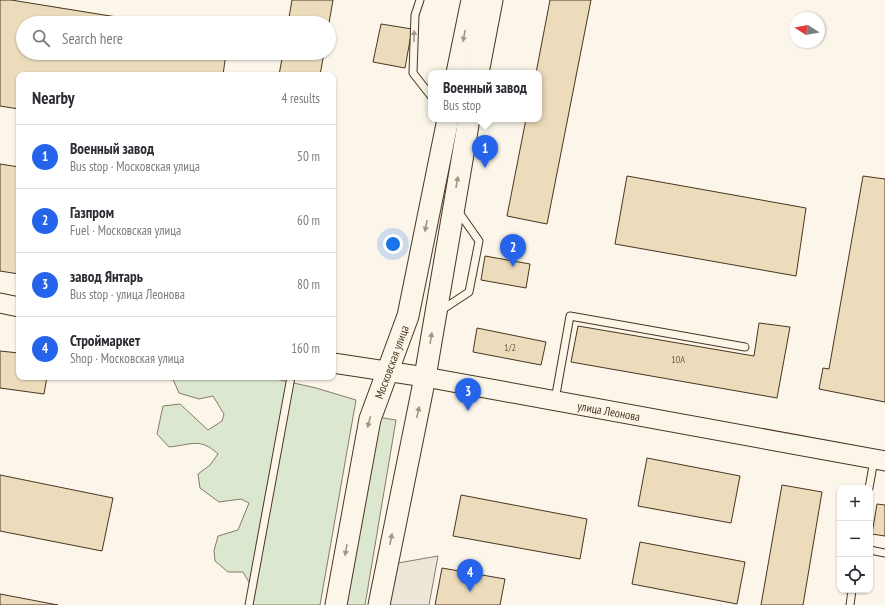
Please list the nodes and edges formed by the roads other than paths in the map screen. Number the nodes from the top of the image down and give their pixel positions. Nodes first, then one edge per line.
1 (420, 0) edge
2 (472, 0) edge
3 (492, 0) edge
4 (458, 70) edge
5 (479, 70) edge
6 (428, 92) edge
7 (447, 122) edge
8 (468, 122) edge
9 (453, 205) junction
10 (0, 303) edge
11 (16, 306) edge
12 (435, 315) junction
13 (745, 347) dead end
14 (336, 364) edge
15 (386, 372) junction
16 (425, 377) junction
17 (290, 380) edge
18 (555, 400) junction
19 (879, 460) edge
20 (870, 485) edge
21 (873, 550) edge
22 (885, 552) edge
23 (852, 593) edge
24 (248, 605) edge
25 (336, 605) edge
26 (379, 605) edge
27 (850, 605) edge

6 -> 1 lane
2 -> 4 main road
3 - 5 main road
7 -> 15 main road, Московская улица
9 -> 8 main road
9 - 12 main road
9 - 12 lane
10 - 11 street
16 -> 12 main road
13 - 18 lane
14 - 15 street, улица Леонова
15 - 16 street, улица Леонова
15 -> 25 main road, Московская улица
16 - 18 street, улица Леонова
26 -> 16 main road
17 - 24 lane
18 - 19 street, улица Леонова
19 - 20 lane
21 - 22 lane
23 - 27 lane

